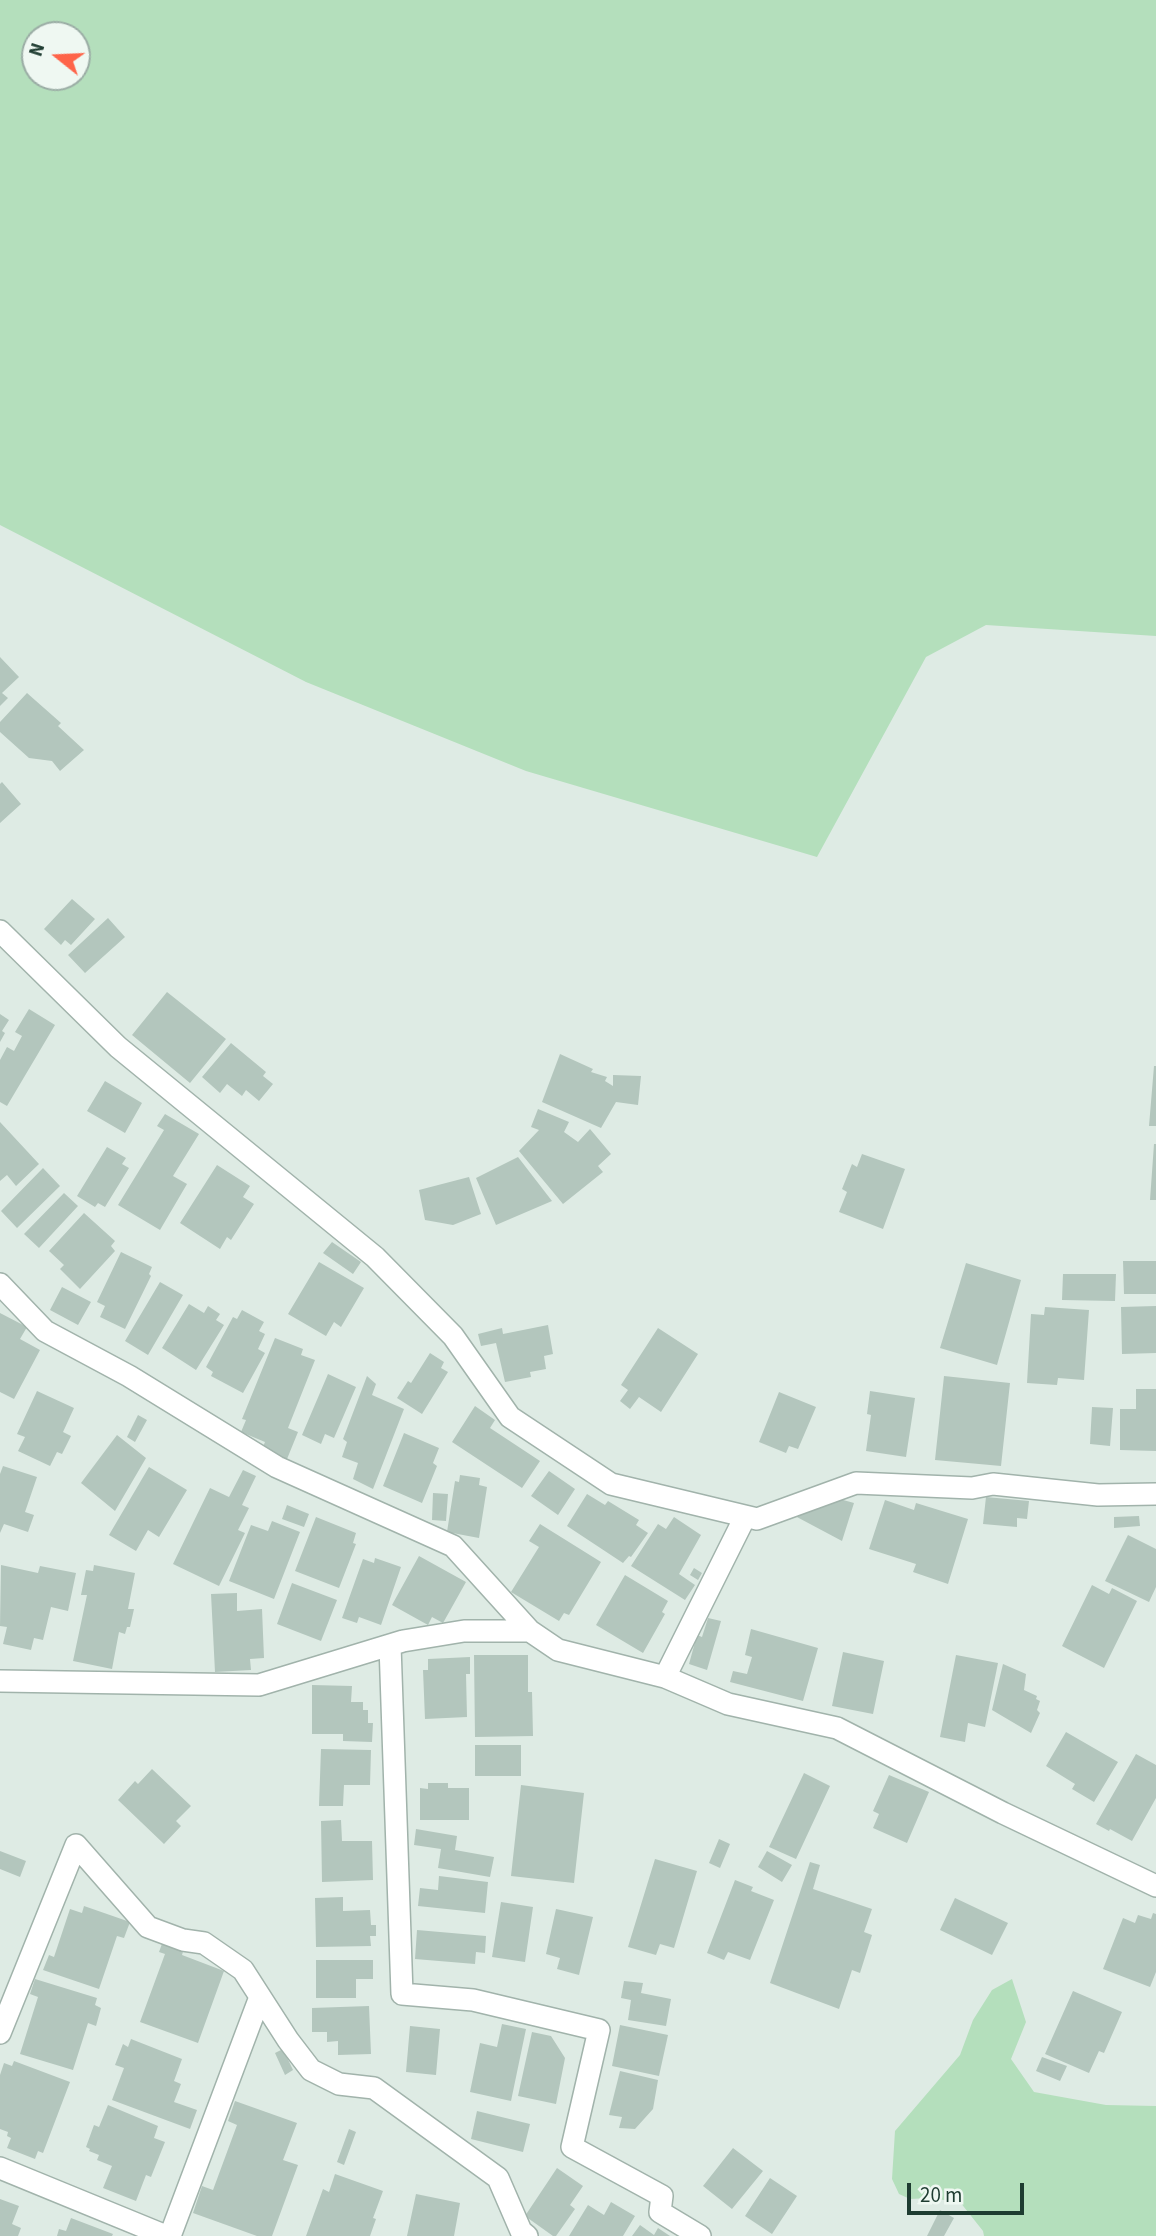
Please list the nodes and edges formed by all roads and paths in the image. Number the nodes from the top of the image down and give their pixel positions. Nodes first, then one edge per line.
1 (0, 932) edge
2 (0, 1284) edge
3 (1156, 1494) edge
4 (744, 1517) junction
5 (530, 1631) junction
6 (390, 1645) junction
7 (664, 1677) junction
8 (0, 1681) edge
9 (1156, 1886) edge
10 (260, 1997) junction
11 (0, 2033) edge
12 (0, 2168) edge
13 (168, 2236) edge
14 (527, 2236) edge
15 (701, 2236) edge

1 - 4 street
2 - 5 street
3 - 4 street
4 - 7 street
5 - 6 street
5 - 7 street
6 - 8 street
6 - 15 street
7 - 9 street
10 - 11 street
10 - 13 street
10 - 14 street
12 - 13 street

